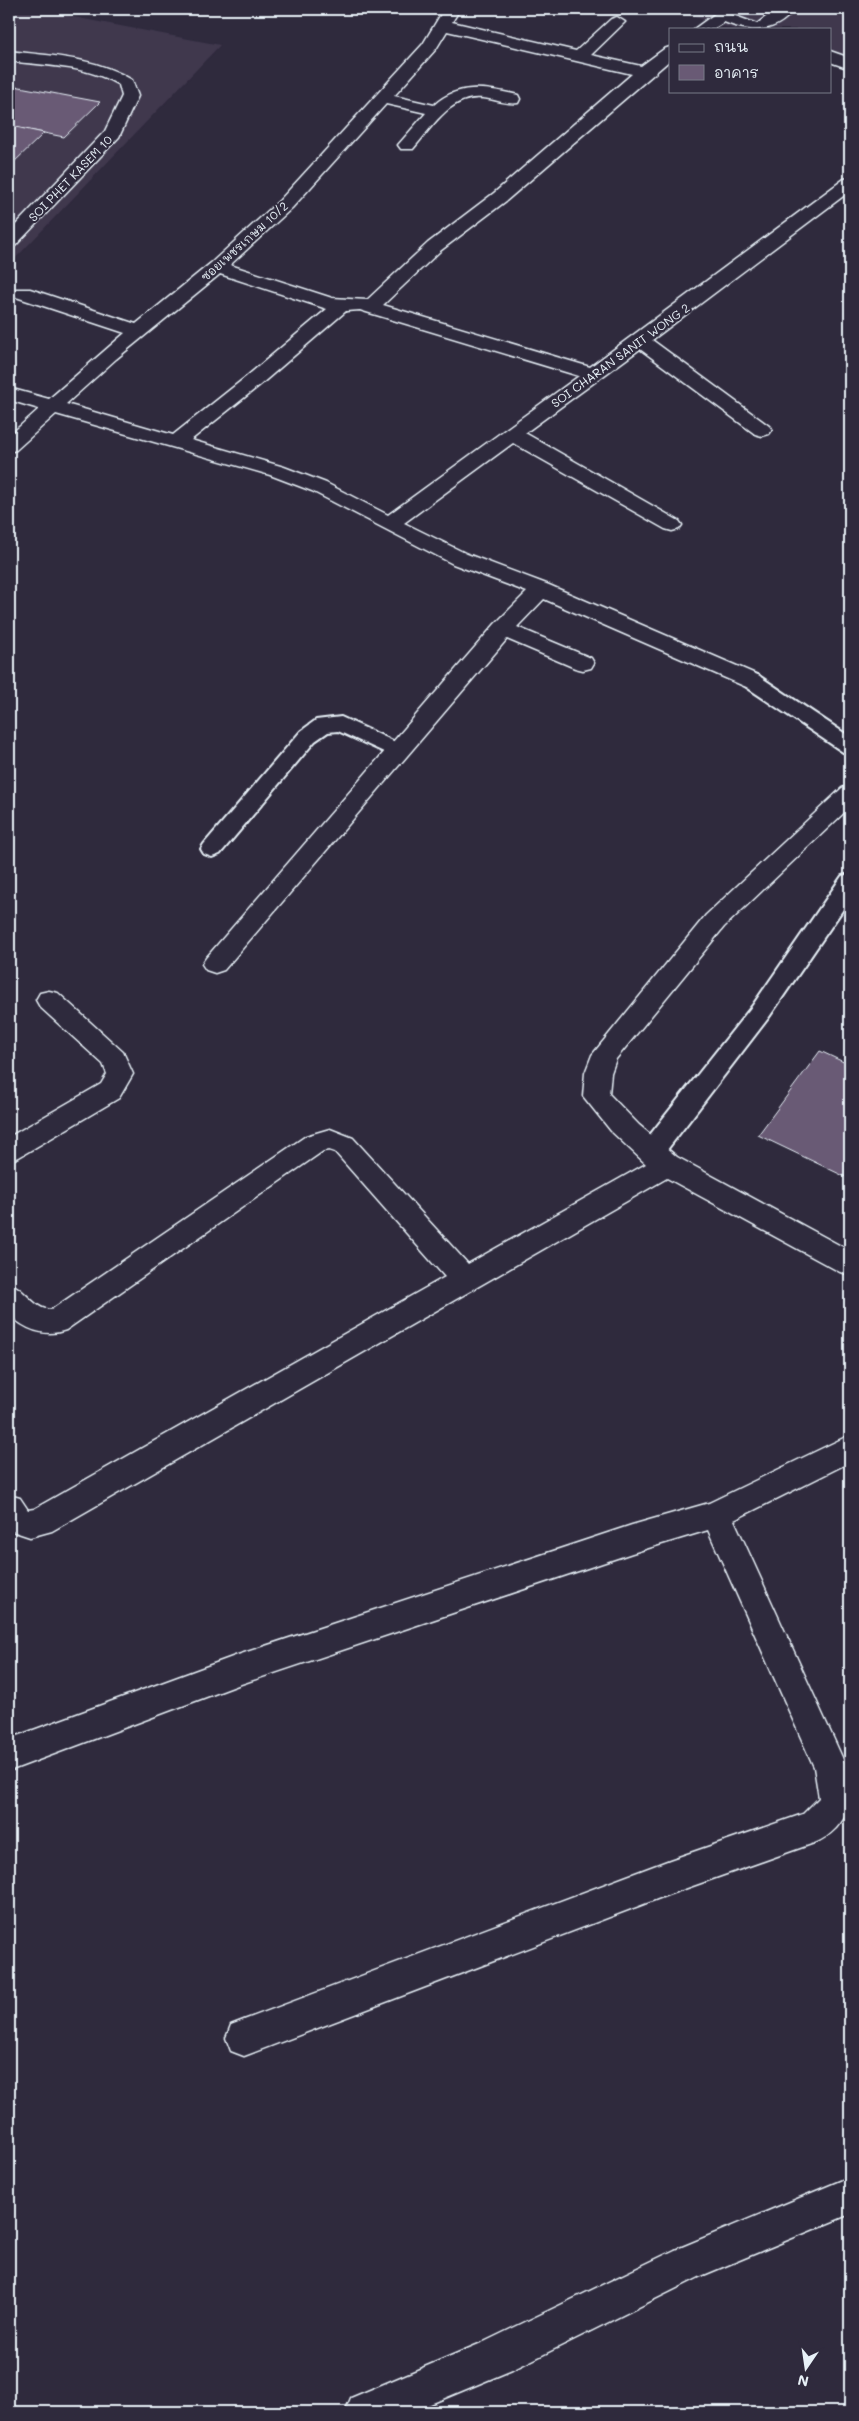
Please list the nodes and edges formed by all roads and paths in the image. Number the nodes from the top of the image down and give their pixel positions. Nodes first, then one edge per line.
1 (452, 9) edge
2 (786, 9) edge
3 (617, 22) dead end
4 (443, 25) junction
5 (704, 28) edge
6 (755, 28) edge
7 (759, 28) edge
8 (669, 53) edge
9 (9, 56) edge
10 (579, 57) junction
11 (832, 57) edge
12 (850, 64) edge
13 (644, 72) junction
14 (382, 98) junction
15 (512, 99) dead end
16 (438, 111) junction
17 (407, 145) dead end
18 (850, 182) edge
19 (9, 242) edge
20 (217, 267) junction
21 (23, 293) dead end
22 (342, 306) junction
23 (370, 307) junction
24 (138, 332) junction
25 (640, 340) junction
26 (594, 374) junction
27 (9, 394) edge
28 (51, 406) junction
29 (762, 430) dead end
30 (512, 434) junction
31 (176, 442) junction
32 (9, 446) edge
33 (389, 524) junction
34 (672, 525) dead end
35 (541, 590) junction
36 (503, 629) junction
37 (584, 663) dead end
38 (752, 681) joint
39 (850, 747) edge
40 (397, 751) junction
41 (850, 794) edge
42 (212, 849) dead end
43 (850, 882) edge
44 (216, 964) dead end
45 (49, 1000) dead end
46 (9, 1150) edge
47 (659, 1158) junction
48 (850, 1264) edge
49 (466, 1281) junction
50 (9, 1295) edge
51 (850, 1448) edge
52 (9, 1508) edge
53 (716, 1514) junction
54 (9, 1755) edge
55 (244, 2038) dead end
56 (850, 2195) edge
57 (365, 2412) edge

1 - 4 street, ซอยเพชรเกษม 10/2
2 - 7 street
3 - 10 street
4 - 10 street
4 - 14 street, ซอยเพชรเกษม 10/2
5 - 6 street
8 - 13 street
9 - 19 street, SOI PHET KASEM 10
10 - 13 street
11 - 12 street
13 - 23 street
14 - 16 street
14 - 20 street, ซอยเพชรเกษม 10/2
15 - 16 street
16 - 17 street
18 - 25 street, SOI CHARAN SANIT WONG 2
20 - 22 street
20 - 24 street, ซอยเพชรเกษม 10/2
21 - 24 street
22 - 23 street
22 - 31 street
23 - 26 street
24 - 28 street, ซอยเพชรเกษม 10/2
25 - 26 street, SOI CHARAN SANIT WONG 2
25 - 29 street
26 - 30 street, SOI CHARAN SANIT WONG 2
27 - 28 street
28 - 31 street
28 - 32 street, ซอยเพชรเกษม 10/2
30 - 33 street, SOI CHARAN SANIT WONG 2
30 - 34 street
31 - 33 street
33 - 35 street
35 - 36 street
35 - 38 street
36 - 37 street
36 - 40 street
38 - 39 lane
40 - 42 lane
40 - 44 street
41 - 47 street
43 - 47 lane
45 - 46 street
47 - 48 street
47 - 49 street
49 - 50 street
49 - 52 street
51 - 53 street
53 - 54 street
53 - 55 street
56 - 57 street

